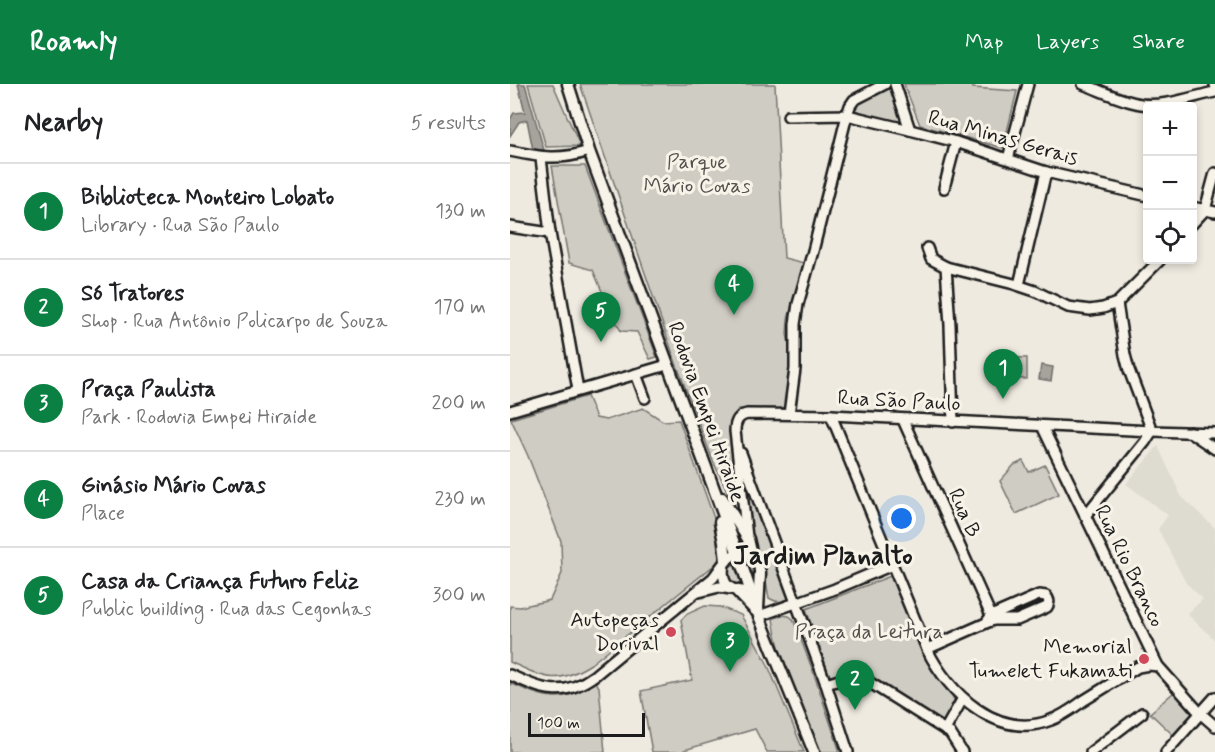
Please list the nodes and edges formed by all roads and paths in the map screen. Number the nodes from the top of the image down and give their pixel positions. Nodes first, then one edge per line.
1 (568, 84) edge
2 (885, 84) edge
3 (895, 84) edge
4 (1028, 84) edge
5 (1083, 84) edge
6 (1215, 92) edge
7 (847, 115) junction
8 (788, 116) dead end
9 (910, 130) junction
10 (956, 142) junction
11 (510, 151) edge
12 (589, 152) junction
13 (541, 158) junction
14 (1008, 159) junction
15 (1046, 171) junction
16 (1215, 173) edge
17 (944, 188) dead end
18 (1143, 195) edge
19 (1197, 208) edge
20 (1205, 210) junction
21 (1215, 212) edge
22 (1197, 219) edge
23 (510, 227) edge
24 (550, 233) junction
25 (927, 248) dead end
26 (1156, 264) edge
27 (946, 267) junction
28 (1019, 285) junction
29 (1117, 303) junction
30 (667, 365) junction
31 (636, 374) junction
32 (578, 390) junction
33 (645, 398) dead end
34 (510, 411) edge
35 (789, 414) junction
36 (831, 415) junction
37 (903, 420) junction
38 (953, 422) junction
39 (1042, 426) junction
40 (1152, 431) junction
41 (1190, 432) junction
42 (1215, 433) edge
43 (1215, 438) edge
44 (736, 440) junction
45 (1215, 448) edge
46 (709, 478) junction
47 (1085, 516) junction
48 (748, 539) junction
49 (738, 554) junction
50 (752, 556) junction
51 (725, 563) junction
52 (892, 565) junction
53 (760, 573) junction
54 (749, 589) junction
55 (733, 590) junction
56 (691, 595) junction
57 (796, 602) junction
58 (759, 614) junction
59 (990, 620) junction
60 (927, 649) junction
61 (1158, 666) junction
62 (510, 675) edge
63 (826, 684) junction
64 (1215, 697) edge
65 (963, 698) junction
66 (1142, 713) dead end
67 (1200, 713) junction
68 (1215, 726) edge
69 (945, 730) junction
70 (814, 752) edge
71 (848, 752) edge
72 (962, 752) edge
73 (1091, 752) edge
74 (1166, 752) edge

1 - 12 main road, Rodovia Empei Hiraide
2 - 7 street
3 - 9 street
4 - 14 street
5 - 6 street
7 - 8 street, Rua Minas Gerais
7 - 9 street, Rua Minas Gerais
7 - 35 street
9 - 10 street, Rua Minas Gerais
10 - 14 street, Rua Minas Gerais
10 - 17 street
11 - 13 street
12 - 13 street
12 - 30 main road, Rodovia Empei Hiraide
13 - 24 street
14 - 15 street, Rua Minas Gerais
15 - 18 street, Rua Minas Gerais
15 - 28 street
16 - 20 street
19 - 20 street
20 - 21 street
20 - 22 street
23 - 24 street
24 - 32 street
25 - 27 street
26 - 29 street
27 - 28 street
27 - 38 street
28 - 29 street
29 - 40 street
30 - 31 street
30 - 46 main road, Rodovia Empei Hiraide
31 - 32 street
31 - 33 street
32 - 34 street
35 - 36 street, Rua São Paulo
35 - 44 street, Rua São Paulo
36 - 37 street, Rua São Paulo
36 - 52 street
37 - 38 street, Rua São Paulo
37 - 59 street, Rua B
38 - 39 street, Rua São Paulo
39 - 40 street, Rua São Paulo
39 - 47 street, Rua Rio Branco
40 - 41 street, Rua São Paulo
40 - 47 street
41 - 42 street, Rua São Paulo
41 - 45 street
43 - 45 street
44 - 48 street
44 - 57 street
46 - 48 main road
46 - 49 main road, Rodovia Empei Hiraide
46 - 51 main road
47 - 61 street, Rua Rio Branco
48 - 50 main road
49 - 50 street
49 - 51 street
49 - 54 main road, Rodovia Empei Hiraide
50 - 53 street
51 - 55 street
51 - 56 street
52 - 57 street
52 - 60 street
53 - 54 street
53 - 58 main road
54 - 55 street
54 - 58 main road, Rodovia Empei Hiraide
55 - 56 street
55 - 58 main road
56 - 62 street
57 - 58 street
57 - 63 street
58 - 70 main road, Rodovia Empei Hiraide
59 - 59 street
59 - 60 street
60 - 65 street
61 - 65 street
61 - 67 street, Rua Rio Branco
63 - 69 street
63 - 71 street
64 - 67 street
65 - 69 street
66 - 73 street
67 - 68 street, Rua Rio Branco
67 - 74 street
69 - 72 street

